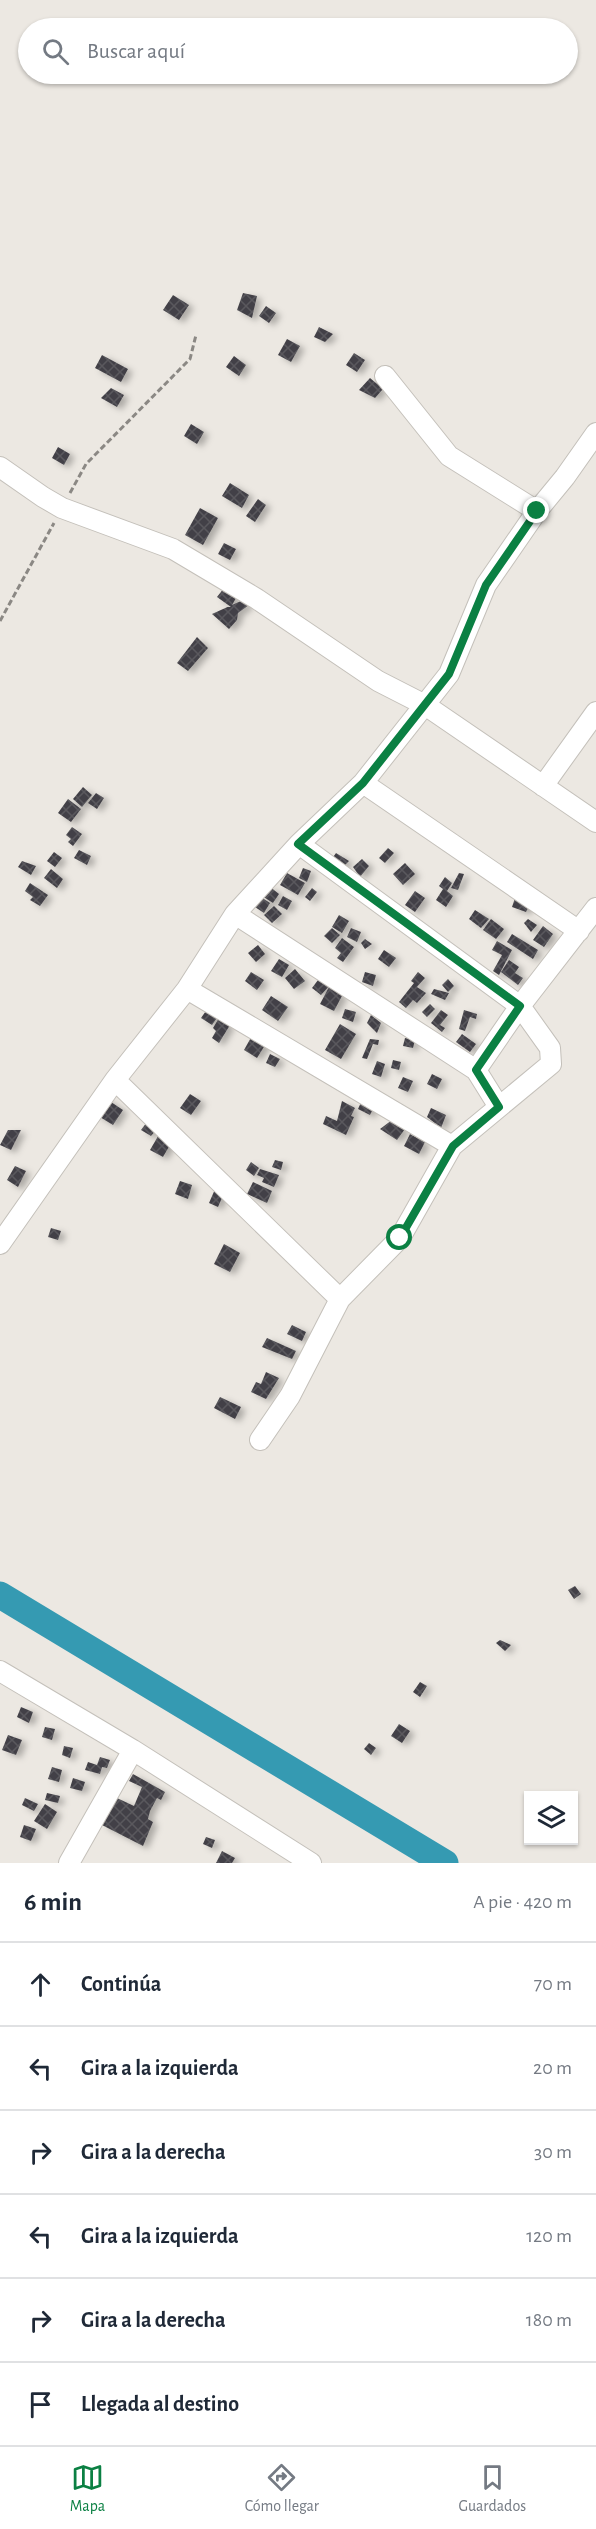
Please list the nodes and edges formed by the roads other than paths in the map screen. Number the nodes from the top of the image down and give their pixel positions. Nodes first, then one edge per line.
1 (385, 376) dead end
2 (596, 433) edge
3 (0, 467) edge
4 (537, 511) junction
5 (424, 705) junction
6 (593, 723) edge
7 (363, 783) junction
8 (543, 786) junction
9 (596, 822) edge
10 (298, 844) junction
11 (596, 908) edge
12 (236, 914) junction
13 (579, 931) junction
14 (187, 989) junction
15 (520, 1006) junction
16 (476, 1070) junction
17 (115, 1080) junction
18 (499, 1107) junction
19 (453, 1146) junction
20 (2, 1238) edge
21 (340, 1299) junction
22 (260, 1440) dead end
23 (0, 1671) edge
24 (133, 1750) junction
25 (69, 1863) edge
26 (310, 1863) edge

1 - 4 street
2 - 4 street
3 - 5 street
4 - 5 street
5 - 7 street
5 - 8 street
6 - 8 street
7 - 10 street
7 - 13 street
8 - 9 street
10 - 12 street
10 - 15 street
11 - 13 street
12 - 14 street
12 - 16 street
13 - 15 street
14 - 17 street
14 - 19 street
15 - 16 street
15 - 18 street
16 - 18 street
17 - 20 street
17 - 21 street
18 - 19 street
19 - 21 street
21 - 22 street
23 - 24 street
24 - 25 street
24 - 26 street

